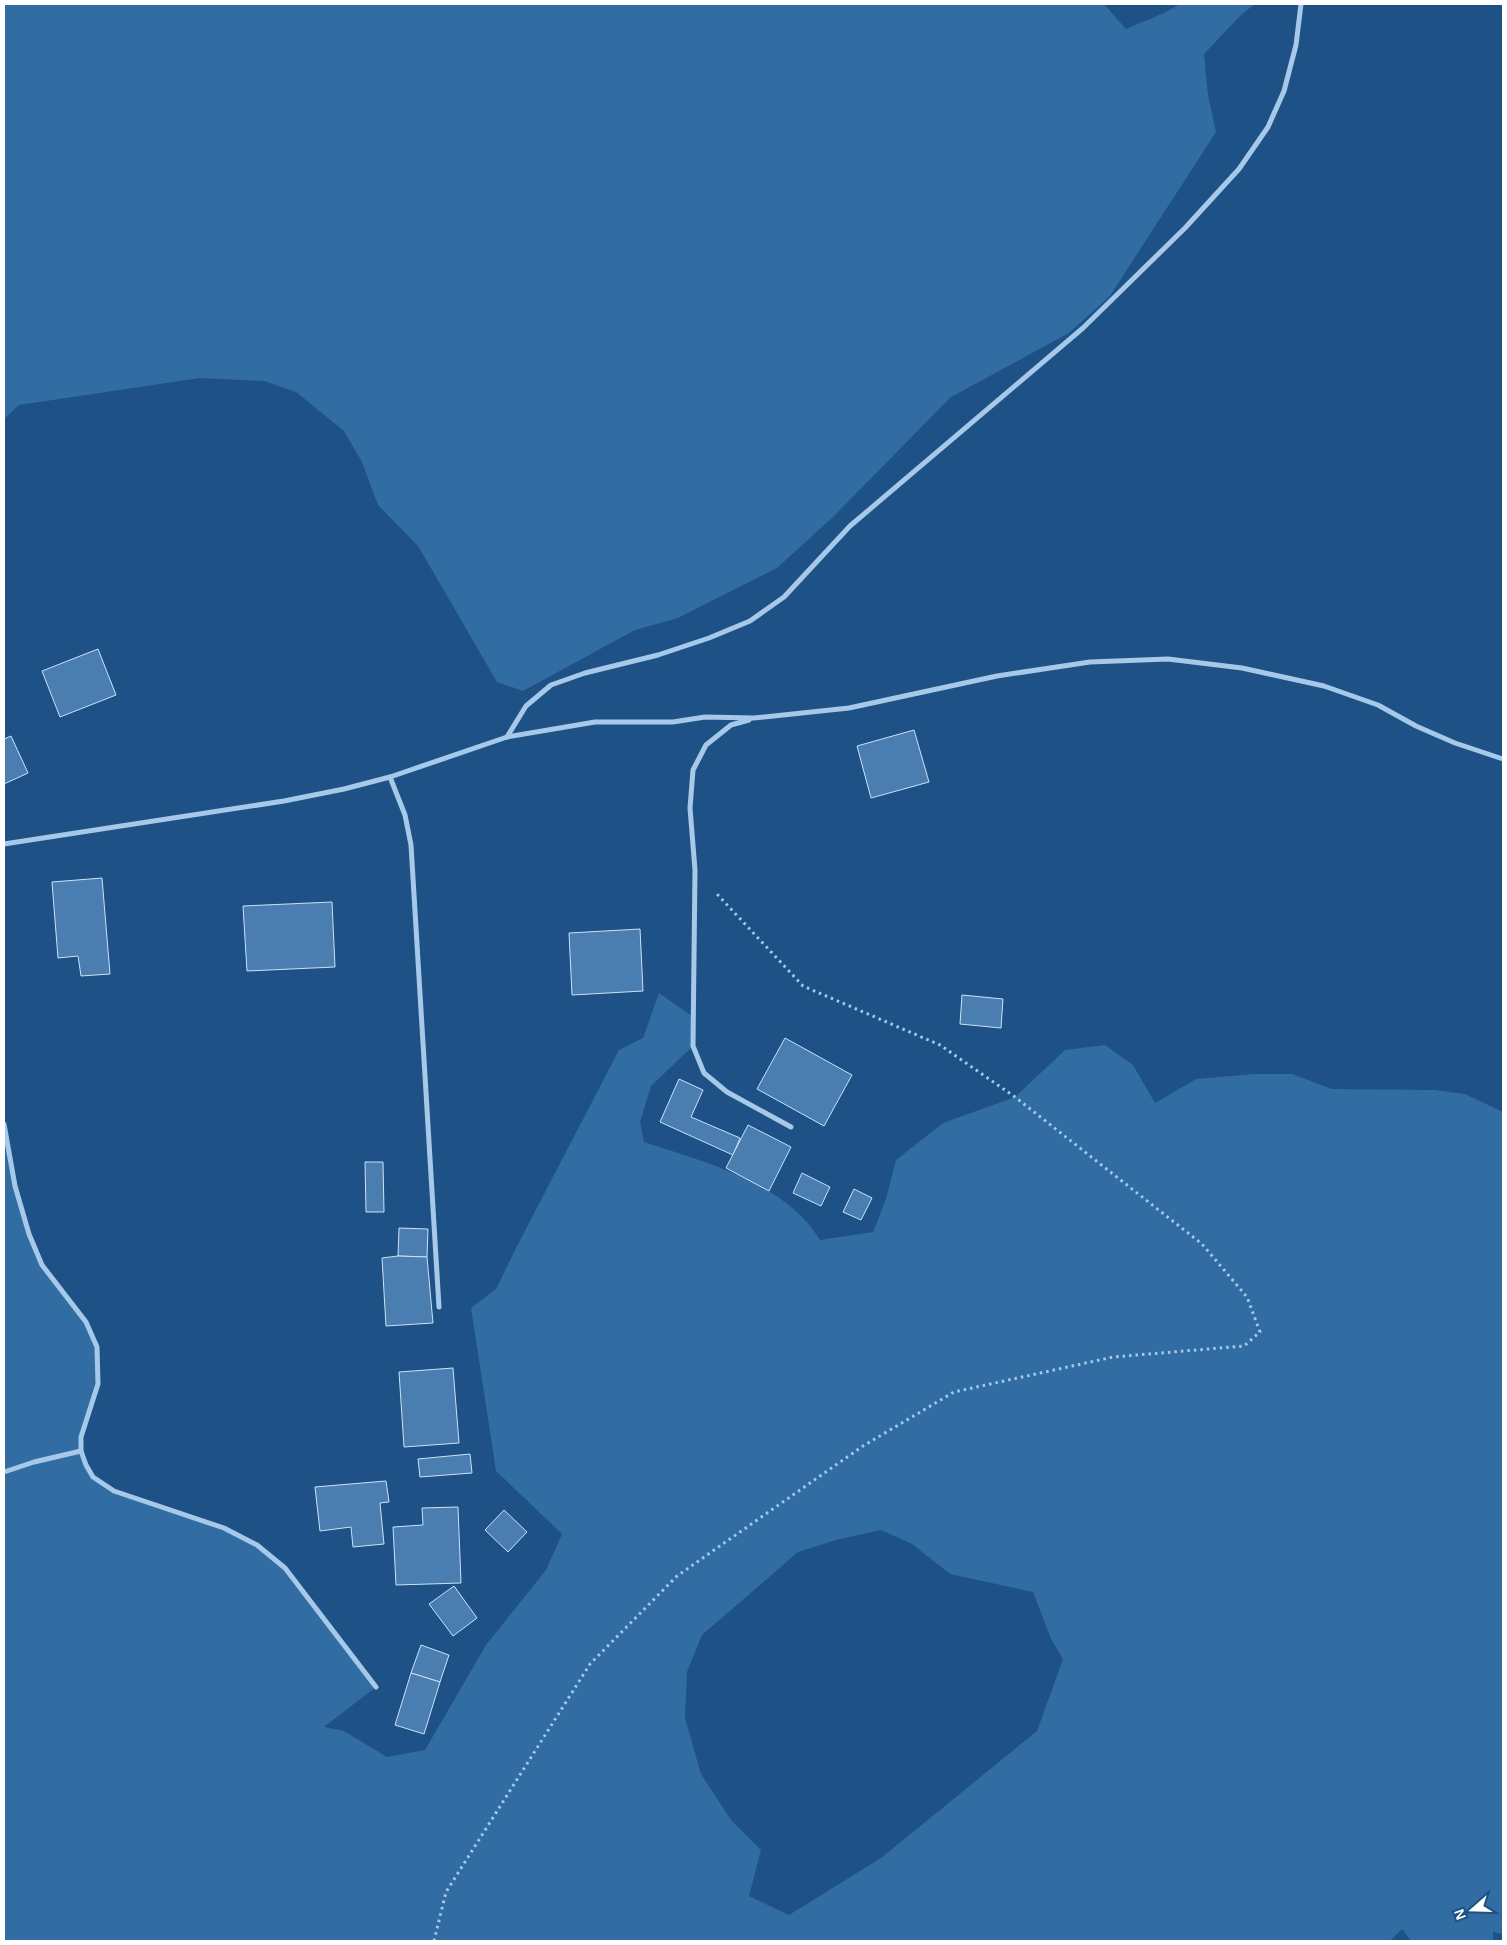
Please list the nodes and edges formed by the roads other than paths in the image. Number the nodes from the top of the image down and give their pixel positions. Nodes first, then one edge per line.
1 (1301, 4) edge
2 (754, 718) junction
3 (507, 736) junction
4 (1503, 759) edge
5 (390, 778) junction
6 (4, 844) edge
7 (4, 1124) edge
8 (791, 1127) dead end
9 (438, 1307) dead end
10 (81, 1452) junction
11 (4, 1472) edge
12 (376, 1687) dead end

1 - 3 street
2 - 3 street
2 - 4 street
2 - 8 street
3 - 5 street
5 - 6 street
5 - 9 street
7 - 10 street
10 - 11 street
10 - 12 street

